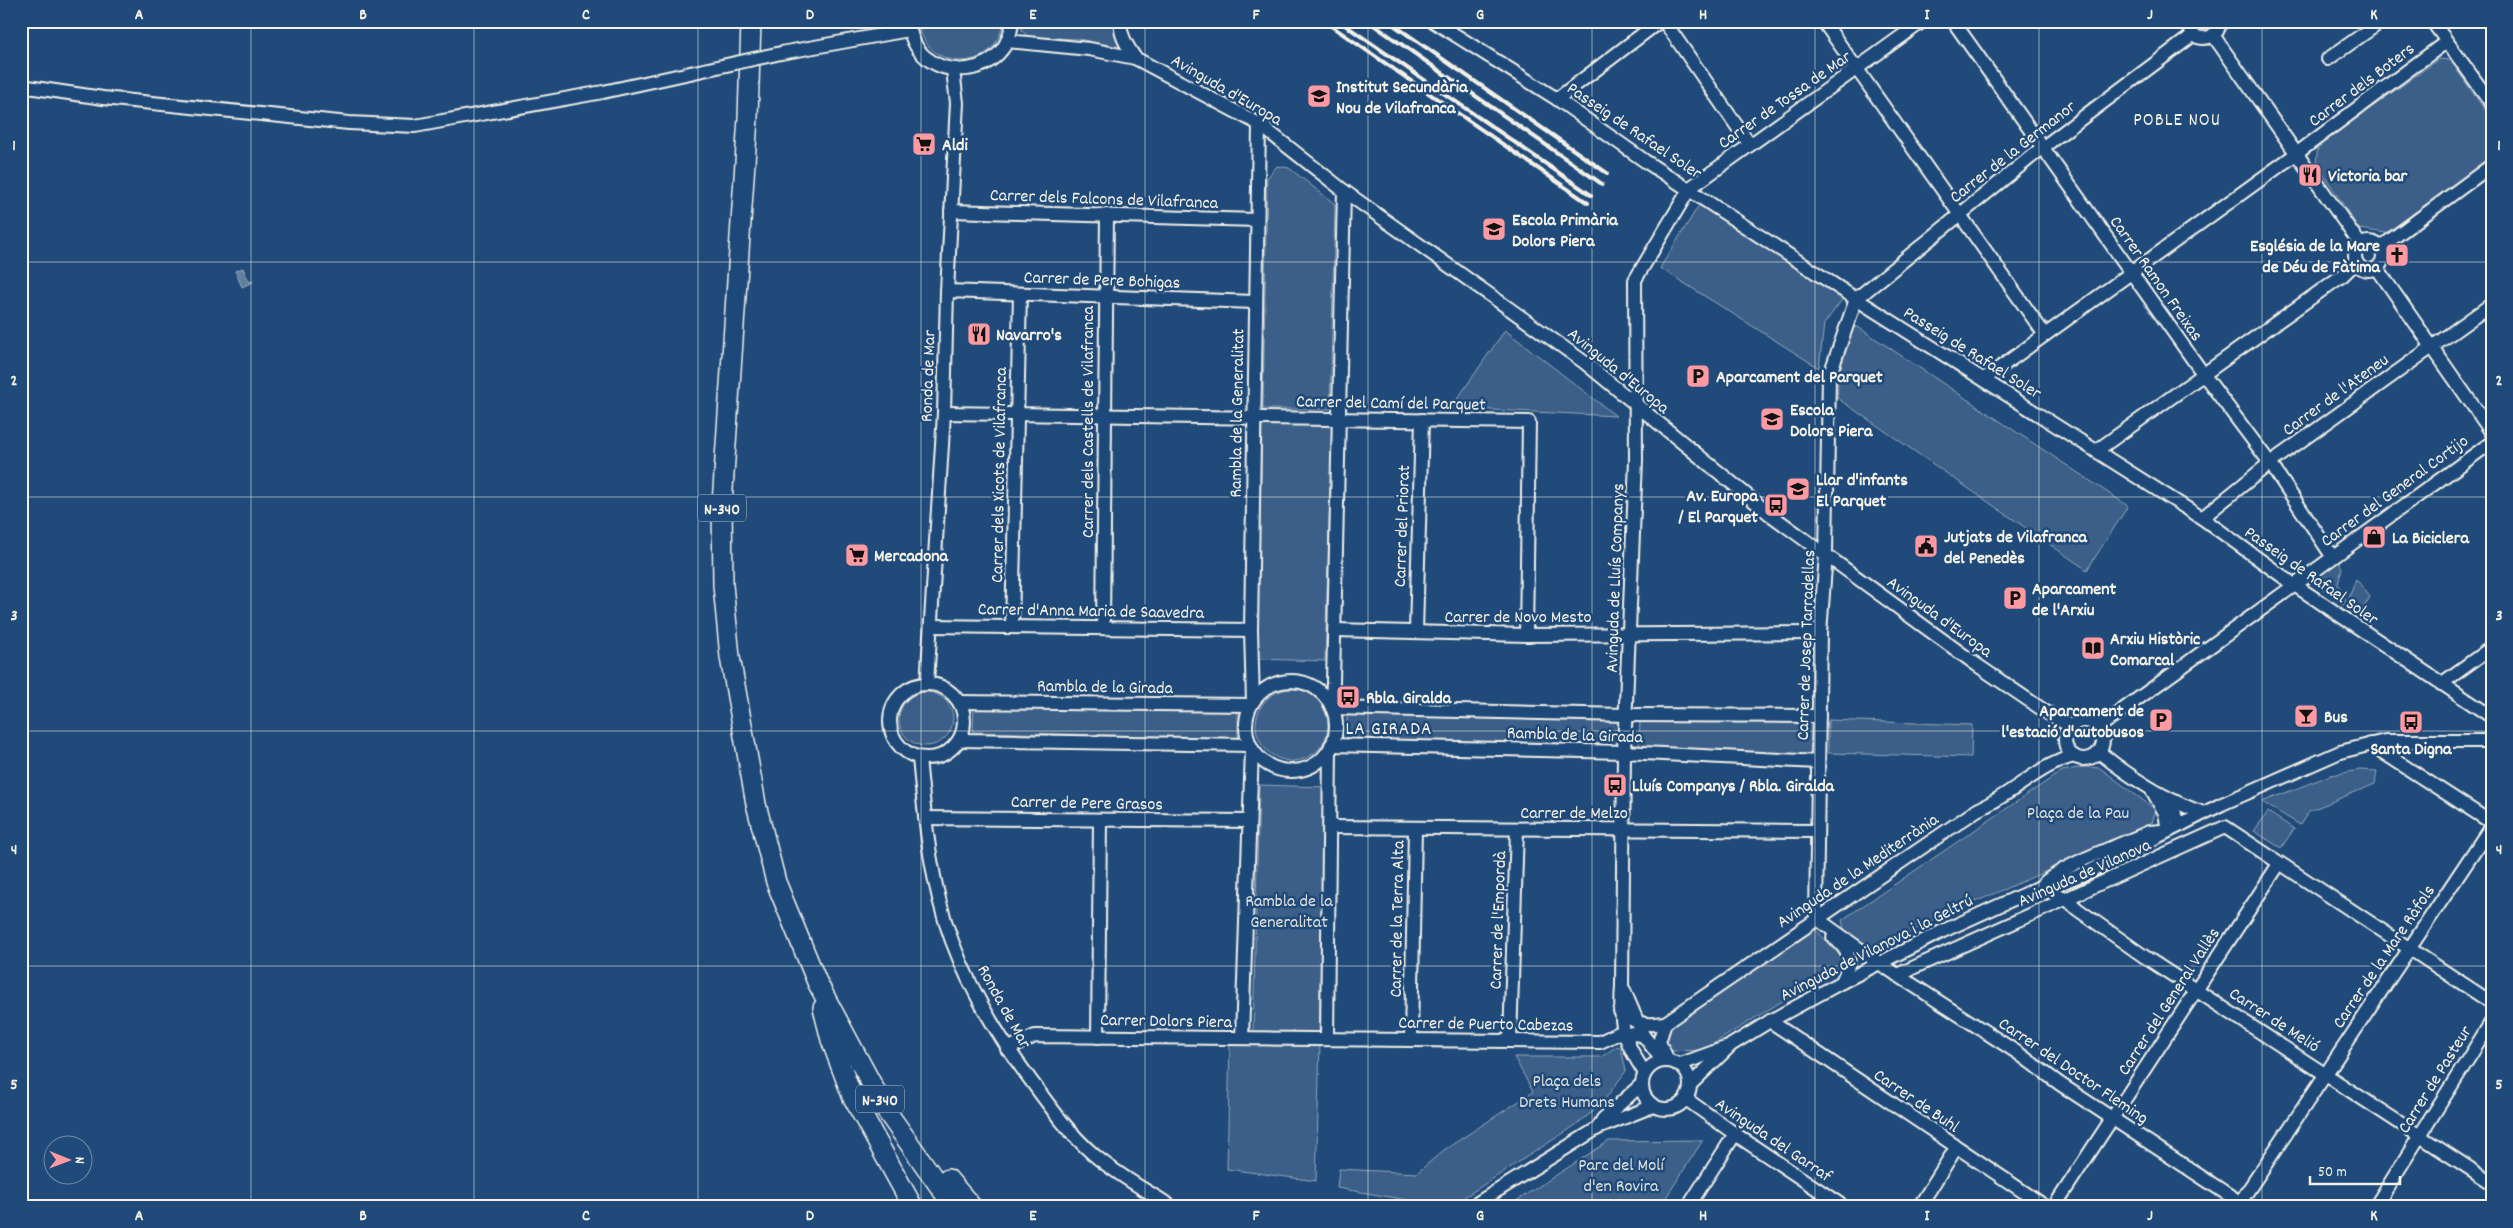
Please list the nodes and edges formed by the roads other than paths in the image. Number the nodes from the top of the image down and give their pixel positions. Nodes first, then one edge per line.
1 (751, 21) edge
2 (1012, 21) edge
3 (1121, 21) edge
4 (1433, 21) edge
5 (1660, 21) edge
6 (1664, 21) edge
7 (1823, 21) edge
8 (1923, 21) edge
9 (1953, 21) edge
10 (2187, 21) edge
11 (2220, 21) edge
12 (2382, 21) edge
13 (2432, 21) edge
14 (909, 26) edge
15 (2193, 35) junction
16 (2213, 35) junction
17 (1007, 40) junction
18 (2446, 42) junction
19 (1135, 58) junction
20 (2328, 59) dead end
21 (1858, 69) junction
22 (953, 70) junction
23 (21, 86) edge
24 (1557, 99) junction
25 (2492, 104) edge
26 (1259, 124) junction
27 (1750, 145) junction
28 (2042, 148) junction
29 (2296, 154) junction
30 (2492, 165) edge
31 (1690, 188) junction
32 (1344, 191) junction
33 (950, 211) junction
34 (1960, 214) junction
35 (1107, 216) junction
36 (1257, 220) junction
37 (2360, 244) junction
38 (2381, 247) junction
39 (2356, 262) junction
40 (2377, 268) junction
41 (2132, 273) junction
42 (947, 291) junction
43 (1020, 294) junction
44 (1106, 297) junction
45 (1856, 300) junction
46 (1255, 302) junction
47 (2492, 304) edge
48 (2045, 335) junction
49 (2431, 346) junction
50 (2204, 375) junction
51 (1984, 379) junction
52 (1635, 405) junction
53 (944, 412) junction
54 (1017, 414) junction
55 (1104, 415) junction
56 (1253, 417) junction
57 (1339, 418) junction
58 (1422, 420) junction
59 (2492, 433) edge
60 (2492, 442) edge
61 (2096, 451) junction
62 (2270, 463) junction
63 (2202, 518) junction
64 (1826, 554) junction
65 (2332, 556) junction
66 (2293, 584) junction
67 (931, 626) junction
68 (1012, 627) junction
69 (1103, 628) junction
70 (1251, 630) junction
71 (1334, 630) junction
72 (1416, 632) junction
73 (1820, 633) junction
74 (1630, 634) junction
75 (1526, 635) junction
76 (2492, 647) edge
77 (927, 684) junction
78 (2440, 684) junction
79 (958, 702) junction
80 (1252, 703) junction
81 (1331, 707) junction
82 (1626, 715) junction
83 (1819, 716) junction
84 (2492, 717) edge
85 (2070, 726) junction
86 (2099, 727) junction
87 (959, 740) junction
88 (2492, 740) edge
89 (2370, 744) junction
90 (1331, 746) junction
91 (1251, 747) junction
92 (1624, 752) junction
93 (2099, 752) junction
94 (2074, 756) junction
95 (919, 758) junction
96 (1818, 762) junction
97 (2150, 788) junction
98 (2166, 797) junction
99 (2204, 813) junction
100 (925, 818) junction
101 (1100, 820) junction
102 (1248, 821) junction
103 (2492, 824) edge
104 (2181, 825) junction
105 (1330, 827) junction
106 (1415, 829) junction
107 (1518, 829) junction
108 (1623, 829) junction
109 (1817, 831) junction
110 (2163, 831) junction
111 (2279, 864) junction
112 (2063, 882) junction
113 (2040, 887) junction
114 (2067, 899) junction
115 (1814, 920) junction
116 (2409, 949) junction
117 (1880, 964) junction
118 (1897, 975) junction
119 (817, 982) junction
120 (1842, 982) junction
121 (1622, 986) junction
122 (2197, 989) junction
123 (2492, 1003) edge
124 (1620, 1011) junction
125 (1770, 1021) junction
126 (2492, 1021) edge
127 (1637, 1023) junction
128 (1665, 1023) junction
129 (1624, 1033) junction
130 (1642, 1035) junction
131 (1098, 1037) junction
132 (1242, 1038) junction
133 (1327, 1039) junction
134 (1411, 1040) junction
135 (1510, 1041) junction
136 (1731, 1045) junction
137 (1006, 1049) junction
138 (1670, 1063) junction
139 (2326, 1074) junction
140 (1643, 1078) junction
141 (1690, 1085) junction
142 (1686, 1098) junction
143 (1653, 1106) junction
144 (2113, 1117) junction
145 (1598, 1128) junction
146 (1735, 1134) junction
147 (2420, 1135) junction
148 (1956, 1148) junction
149 (2492, 1183) edge
150 (2241, 1205) edge
151 (913, 1207) edge
152 (954, 1207) edge
153 (972, 1207) edge
154 (1172, 1207) edge
155 (1471, 1207) edge
156 (1688, 1207) edge
157 (1844, 1207) edge
158 (1919, 1207) edge
159 (2046, 1207) edge
160 (2054, 1207) edge
161 (2375, 1207) edge

1 - 119 highway, N-340
2 - 17 street
3 - 19 street
4 - 24 street, Passeig de Rafael Soler
5 - 24 street
6 - 27 street
7 - 21 street
8 - 21 street, Carrer de Tossa de Mar
9 - 28 street, Carrer Ramon Freixas
10 - 15 street
11 - 16 street
12 - 20 street
13 - 18 street
14 - 22 street
14 - 23 street, bridge
15 - 16 street
15 - 28 street, Carrer de la Germanor
16 - 29 street
17 - 19 street, Avinguda d'Europa
17 - 22 street
18 - 25 street
18 - 29 street, Carrer dels Boters
19 - 26 street, Avinguda d'Europa
21 - 27 street, Carrer de Tossa de Mar
21 - 34 street
22 - 33 street, Ronda de Mar
24 - 31 street, Passeig de Rafael Soler
26 - 32 street, Avinguda d'Europa
26 - 36 street, Rambla de la Generalitat
27 - 31 street, Carrer de Tossa de Mar
28 - 34 street, Carrer de la Germanor
28 - 41 street, Carrer Ramon Freixas
29 - 37 street
29 - 41 street, Carrer dels Boters
30 - 38 street
31 - 45 street, Passeig de Rafael Soler
31 - 52 street, Avinguda de Lluís Companys
32 - 52 street, Avinguda d'Europa
32 - 57 street
33 - 35 street, Carrer dels Falcons de Vilafranca
33 - 42 street, Ronda de Mar
34 - 45 street, Carrer de la Germanor
34 - 48 street
35 - 36 street, Carrer dels Falcons de Vilafranca
35 - 44 street, Carrer dels Castells de Vilafranca
36 - 46 street, Rambla de la Generalitat
37 - 38 street
37 - 39 street
38 - 40 street
39 - 40 street
39 - 50 street
40 - 49 street
41 - 48 street, Carrer dels Boters
41 - 50 street, Carrer Ramon Freixas
42 - 43 street, Carrer de Pere Bohigas
42 - 53 street, Ronda de Mar
43 - 44 street, Carrer de Pere Bohigas
43 - 54 street, Carrer dels Xicots de Vilafranca
44 - 46 street, Carrer de Pere Bohigas
44 - 55 street, Carrer dels Castells de Vilafranca
45 - 51 street, Passeig de Rafael Soler
45 - 64 street, Carrer de Josep Tarradellas
46 - 56 street, Rambla de la Generalitat
47 - 49 street, Carrer de l'Ateneu
48 - 51 street, Carrer dels Boters
49 - 59 street
49 - 62 street, Carrer de l'Ateneu
50 - 61 street
50 - 62 street, Carrer Ramon Freixas
51 - 61 street, Passeig de Rafael Soler
52 - 64 street, Avinguda d'Europa
52 - 74 street, Avinguda de Lluís Companys
53 - 54 street, Carrer del Camí del Parquet
53 - 67 street, Ronda de Mar
54 - 55 street, Carrer del Camí del Parquet
54 - 68 street, Carrer dels Xicots de Vilafranca
55 - 56 street, Carrer del Camí del Parquet
55 - 69 street, Carrer dels Castells de Vilafranca
56 - 57 street, Carrer del Camí del Parquet
56 - 70 street, Rambla de la Generalitat
57 - 58 street, Carrer del Camí del Parquet
57 - 71 street
58 - 72 street, Carrer del Priorat
58 - 75 street, Carrer del Camí del Parquet
60 - 65 street, Carrer del General Cortijo
61 - 63 street, Passeig de Rafael Soler
62 - 63 street, Carrer de l'Ateneu
62 - 65 street, Carrer Ramon Freixas
63 - 66 street, Passeig de Rafael Soler
64 - 73 street, Carrer de Josep Tarradellas
64 - 85 street, Avinguda d'Europa
65 - 66 street, Carrer del General Cortijo
66 - 78 street, Passeig de Rafael Soler
66 - 86 street, Carrer del General Cortijo
67 - 68 street, Carrer d'Anna Maria de Saavedra
67 - 77 street, Ronda de Mar
68 - 69 street, Carrer d'Anna Maria de Saavedra
69 - 70 street, Carrer d'Anna Maria de Saavedra
70 - 80 street, Rambla de la Generalitat
71 - 72 street, Carrer de Novo Mesto
71 - 81 street
72 - 75 street, Carrer de Novo Mesto
73 - 74 street, Carrer de Novo Mesto
73 - 83 street, Carrer de Josep Tarradellas
74 - 75 street, Carrer de Novo Mesto
74 - 82 street, Avinguda de Lluís Companys
76 - 78 street
77 - 79 street
77 - 95 street
78 - 84 street, Passeig de Rafael Soler
79 - 80 street, Rambla de la Girada
79 - 87 street
80 - 81 street
80 - 91 street
81 - 82 street, Rambla de la Girada
81 - 90 street
82 - 83 street, Rambla de la Girada
82 - 92 street, Avinguda de Lluís Companys
83 - 96 street, Carrer de Josep Tarradellas
85 - 86 street
85 - 94 street
86 - 93 street
87 - 91 street
87 - 95 street
88 - 89 street, Avinguda de Vilanova i la Geltrú
89 - 99 street, Avinguda de Vilanova i la Geltrú
89 - 103 street
90 - 91 street
90 - 92 street, Rambla de la Girada
90 - 105 street
91 - 102 street
92 - 96 street, Rambla de la Girada
92 - 108 street, Avinguda de Lluís Companys
93 - 94 street
93 - 97 street
94 - 115 street, Avinguda de la Mediterrània
95 - 100 street, Ronda de Mar
96 - 109 street, Carrer de Josep Tarradellas
97 - 98 street
97 - 110 street
98 - 99 street
98 - 104 street
99 - 104 street, Avinguda de Vilanova i la Geltrú
100 - 101 street, Carrer de Pere Grasos
100 - 137 street, Ronda de Mar
101 - 102 street, Carrer de Pere Grasos
101 - 131 street
102 - 132 street
103 - 116 street, Carrer de la Mare Ràfols
104 - 110 street, Avinguda de Vilanova i la Geltrú
105 - 106 street, Carrer de Melzo
105 - 133 street
106 - 107 street, Carrer de Melzo
106 - 134 street, Carrer de la Terra Alta
107 - 108 street, Carrer de Melzo
107 - 135 street, Carrer de l'Empordà
108 - 109 street, Carrer de Melzo
108 - 121 street, Avinguda de Lluís Companys
109 - 115 street, Carrer de Josep Tarradellas
110 - 112 street, Avinguda de Vilanova i la Geltrú
110 - 113 street, Avinguda de Vilanova i la Geltrú
111 - 114 street, Avinguda de Vilanova
111 - 116 street
111 - 122 street, Carrer del General Vallès
112 - 113 street, Avinguda de Vilanova i la Geltrú
112 - 114 street
113 - 114 street, Carrer de Melió
113 - 117 street, Avinguda de Vilanova i la Geltrú
114 - 118 street, Avinguda de Vilanova
114 - 122 street, Carrer de Melió
115 - 117 street
115 - 120 street
115 - 128 street, Avinguda de la Mediterrània
116 - 123 street
116 - 139 street, Carrer de la Mare Ràfols
117 - 118 street, Carrer del Doctor Fleming
117 - 120 street, Avinguda de Vilanova i la Geltrú
118 - 144 street, Carrer del Doctor Fleming
119 - 151 highway
119 - 152 highway, N-340
119 - 153 highway
120 - 125 street, Avinguda de Vilanova i la Geltrú
121 - 124 street, Avinguda de Lluís Companys
121 - 127 street, Avinguda de Lluís Companys
122 - 139 street, Carrer de Melió
122 - 144 street, Carrer del General Vallès
124 - 127 street
124 - 129 street, Avinguda de Lluís Companys
125 - 136 street, Avinguda de Vilanova i la Geltrú
125 - 148 street, Carrer de Buhl
126 - 147 street, Carrer de Pasteur
127 - 128 street
127 - 130 street, Avinguda de Lluís Companys
128 - 138 street
129 - 130 street, Carrer de Puerto Cabezas
129 - 135 street, Carrer de Puerto Cabezas
129 - 140 street, Avinguda de Lluís Companys
130 - 138 street, Avinguda de Lluís Companys
131 - 132 street, Carrer Dolors Piera
131 - 137 street, Carrer Dolors Piera
132 - 133 street, Carrer Dolors Piera
133 - 134 street, Carrer de Puerto Cabezas
134 - 135 street, Carrer de Puerto Cabezas
136 - 138 street, Avinguda de Vilanova i la Geltrú
136 - 141 street, Avinguda de Vilanova i la Geltrú
137 - 154 street, Ronda de Mar
138 - 140 street
138 - 141 street
139 - 147 street, Carrer de Melió
139 - 150 street, Carrer de la Mare Ràfols
140 - 143 street
140 - 145 street
141 - 142 street
142 - 143 street
142 - 146 street, Avinguda del Garraf
143 - 145 street
144 - 150 street, Carrer del Doctor Fleming
144 - 160 street, Carrer del General Vallès
145 - 155 street
146 - 156 street
146 - 157 street, Avinguda del Garraf
147 - 149 street, Carrer de Melió
147 - 161 street, Carrer de Pasteur
148 - 158 street
148 - 159 street, Carrer de Buhl

